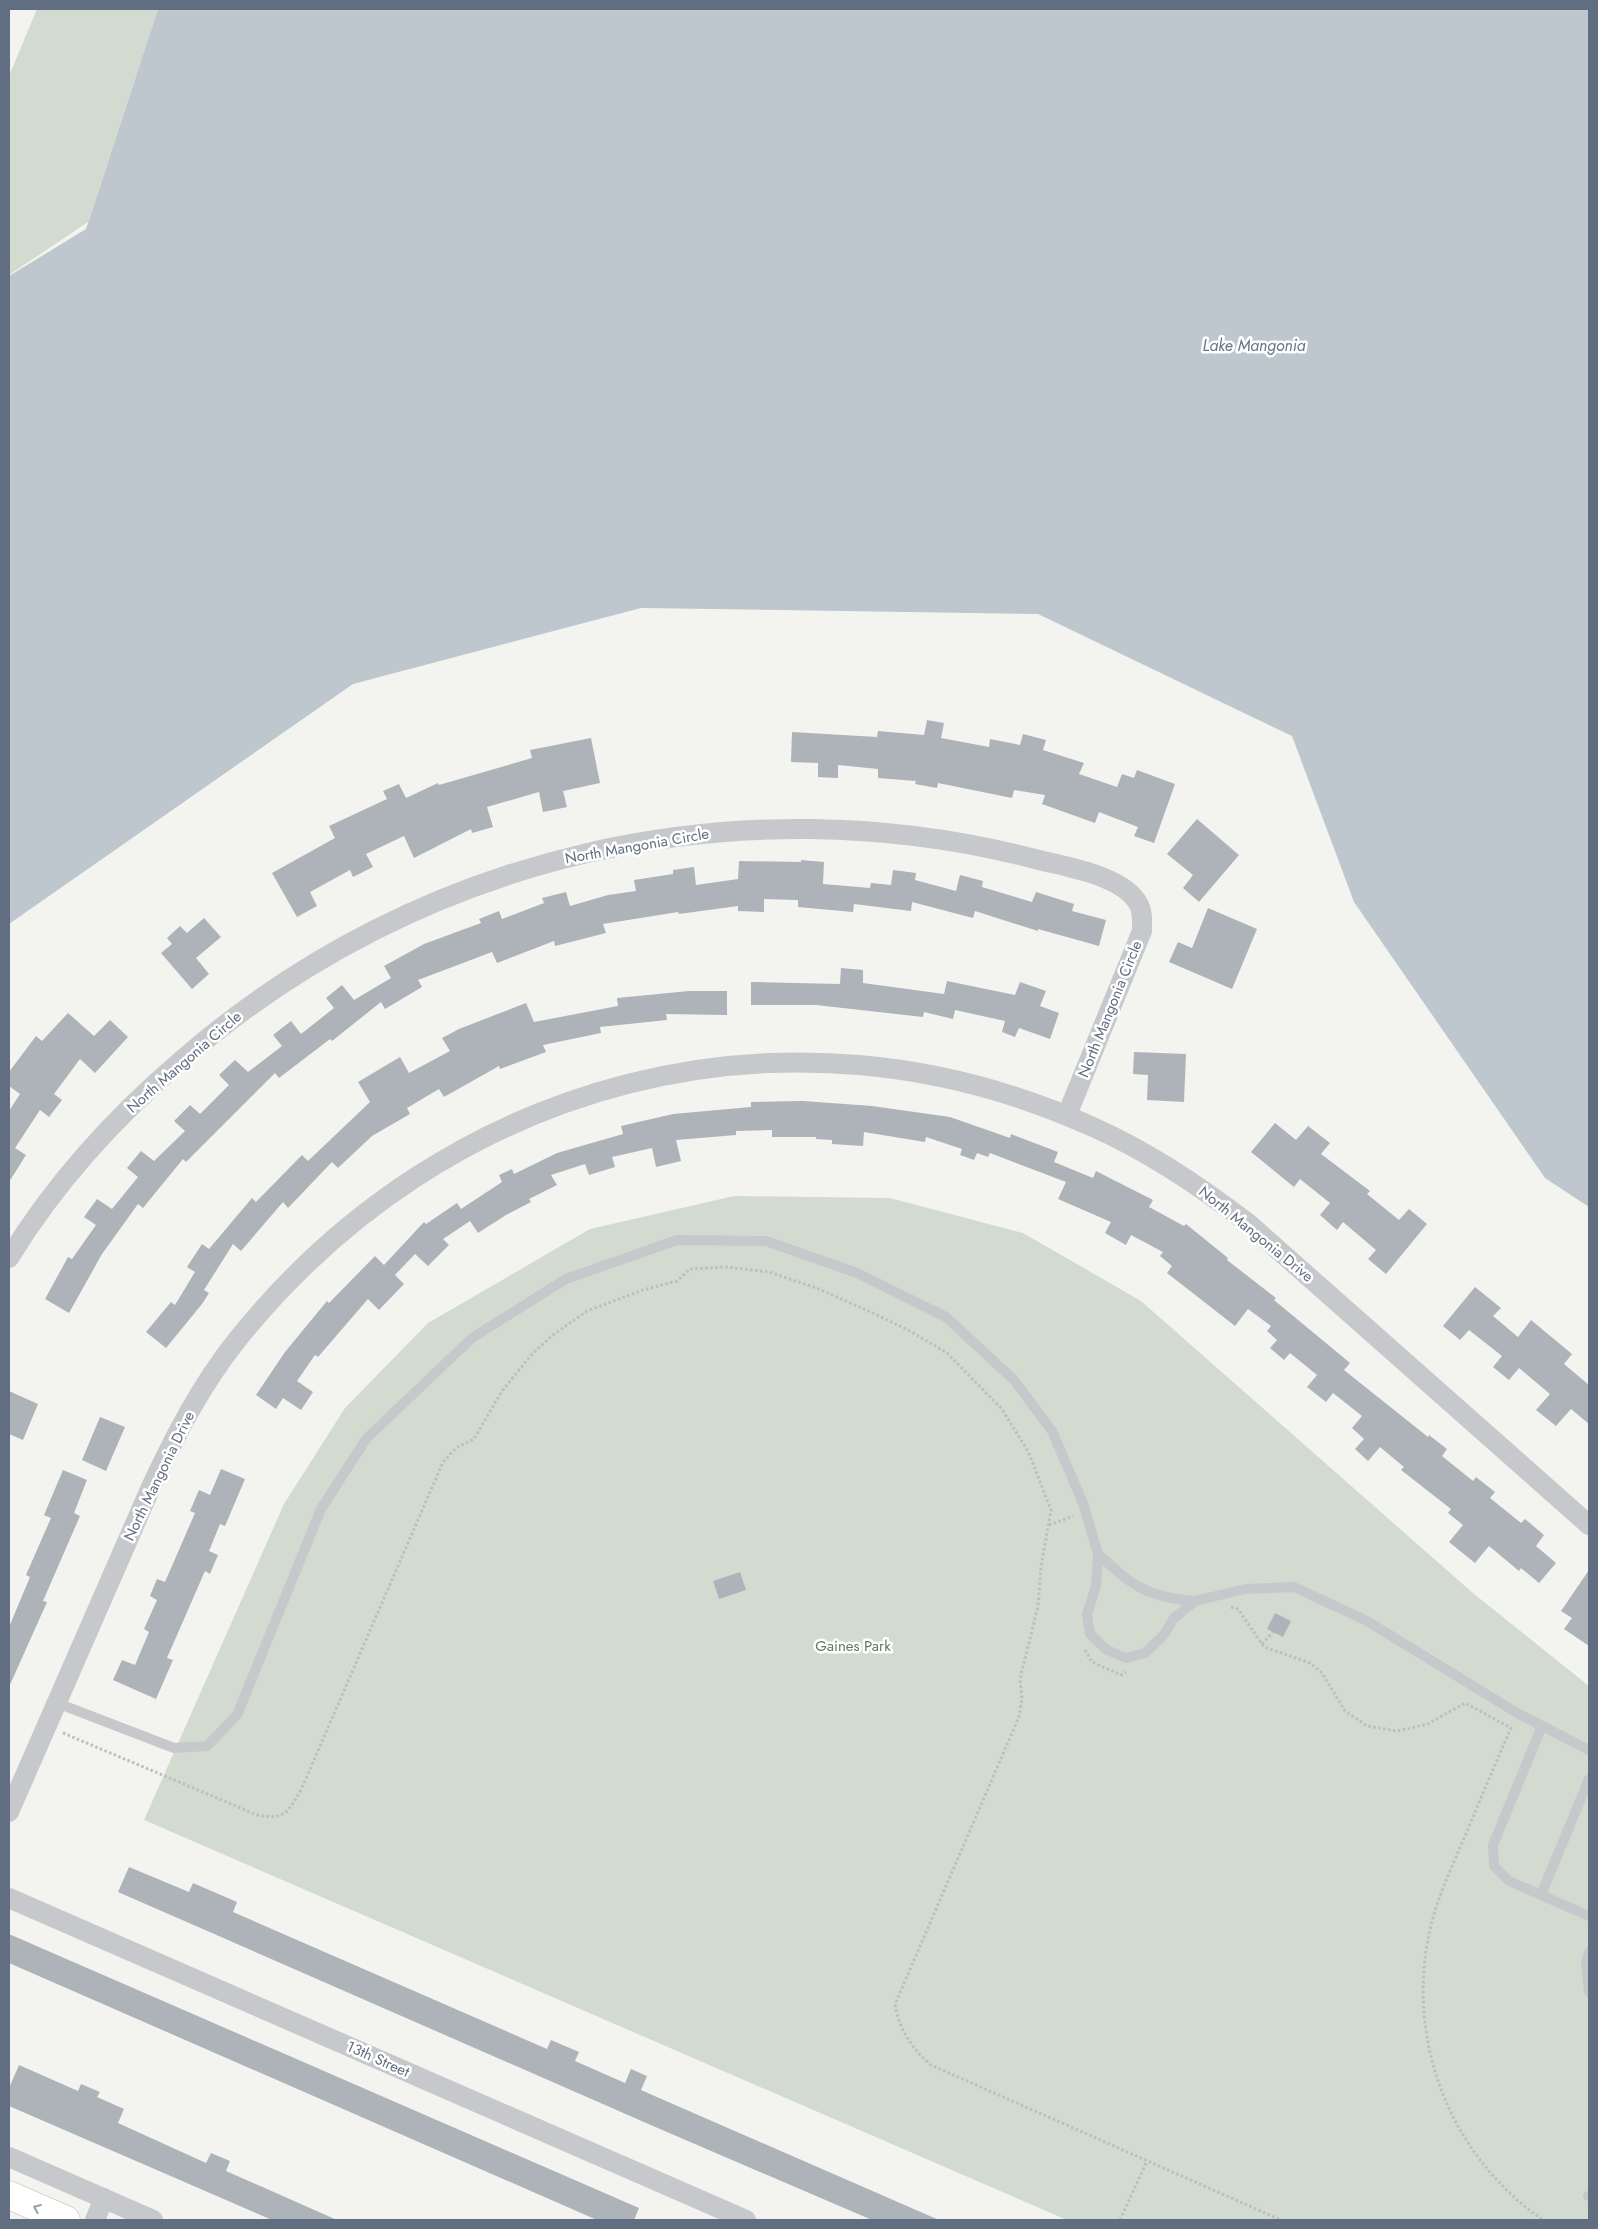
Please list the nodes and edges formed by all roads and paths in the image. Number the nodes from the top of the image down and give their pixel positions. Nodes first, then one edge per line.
1 (1067, 1116) junction
2 (9, 1258) edge
3 (1075, 1523) dead end
4 (1048, 1525) junction
5 (1589, 1525) edge
6 (1098, 1554) junction
7 (1195, 1600) junction
8 (1230, 1606) dead end
9 (1273, 1632) dead end
10 (1262, 1644) junction
11 (1084, 1648) dead end
12 (1129, 1671) dead end
13 (57, 1702) junction
14 (46, 1726) junction
15 (1542, 1726) junction
16 (1589, 1750) edge
17 (1589, 1779) edge
18 (9, 1812) edge
19 (1541, 1895) junction
20 (9, 1898) edge
21 (1589, 1916) edge
22 (1589, 1952) edge
23 (1589, 1992) edge
24 (9, 2157) edge
25 (1147, 2161) junction
26 (9, 2195) edge
27 (104, 2198) junction
28 (66, 2220) edge
29 (95, 2220) edge
30 (154, 2220) edge
31 (746, 2220) edge
32 (1120, 2220) edge
33 (1282, 2220) edge
34 (1543, 2220) edge

1 - 2 street, North Mangonia Circle
1 - 5 street, North Mangonia Drive
1 - 13 street, North Mangonia Drive
3 - 4 path
4 - 14 path
4 - 25 path
6 - 7 lane
6 - 7 lane
6 - 13 lane
7 - 15 lane
8 - 10 path
9 - 10 path
10 - 34 path
11 - 12 path
13 - 14 street, North Mangonia Drive
14 - 18 street, North Mangonia Drive
15 - 16 lane
15 - 19 lane
17 - 19 lane
19 - 21 lane
20 - 31 street, 13th Street
22 - 23 lane
24 - 27 street
25 - 32 path
25 - 33 path
28 -> 26 main road
27 - 29 street
27 - 30 street

